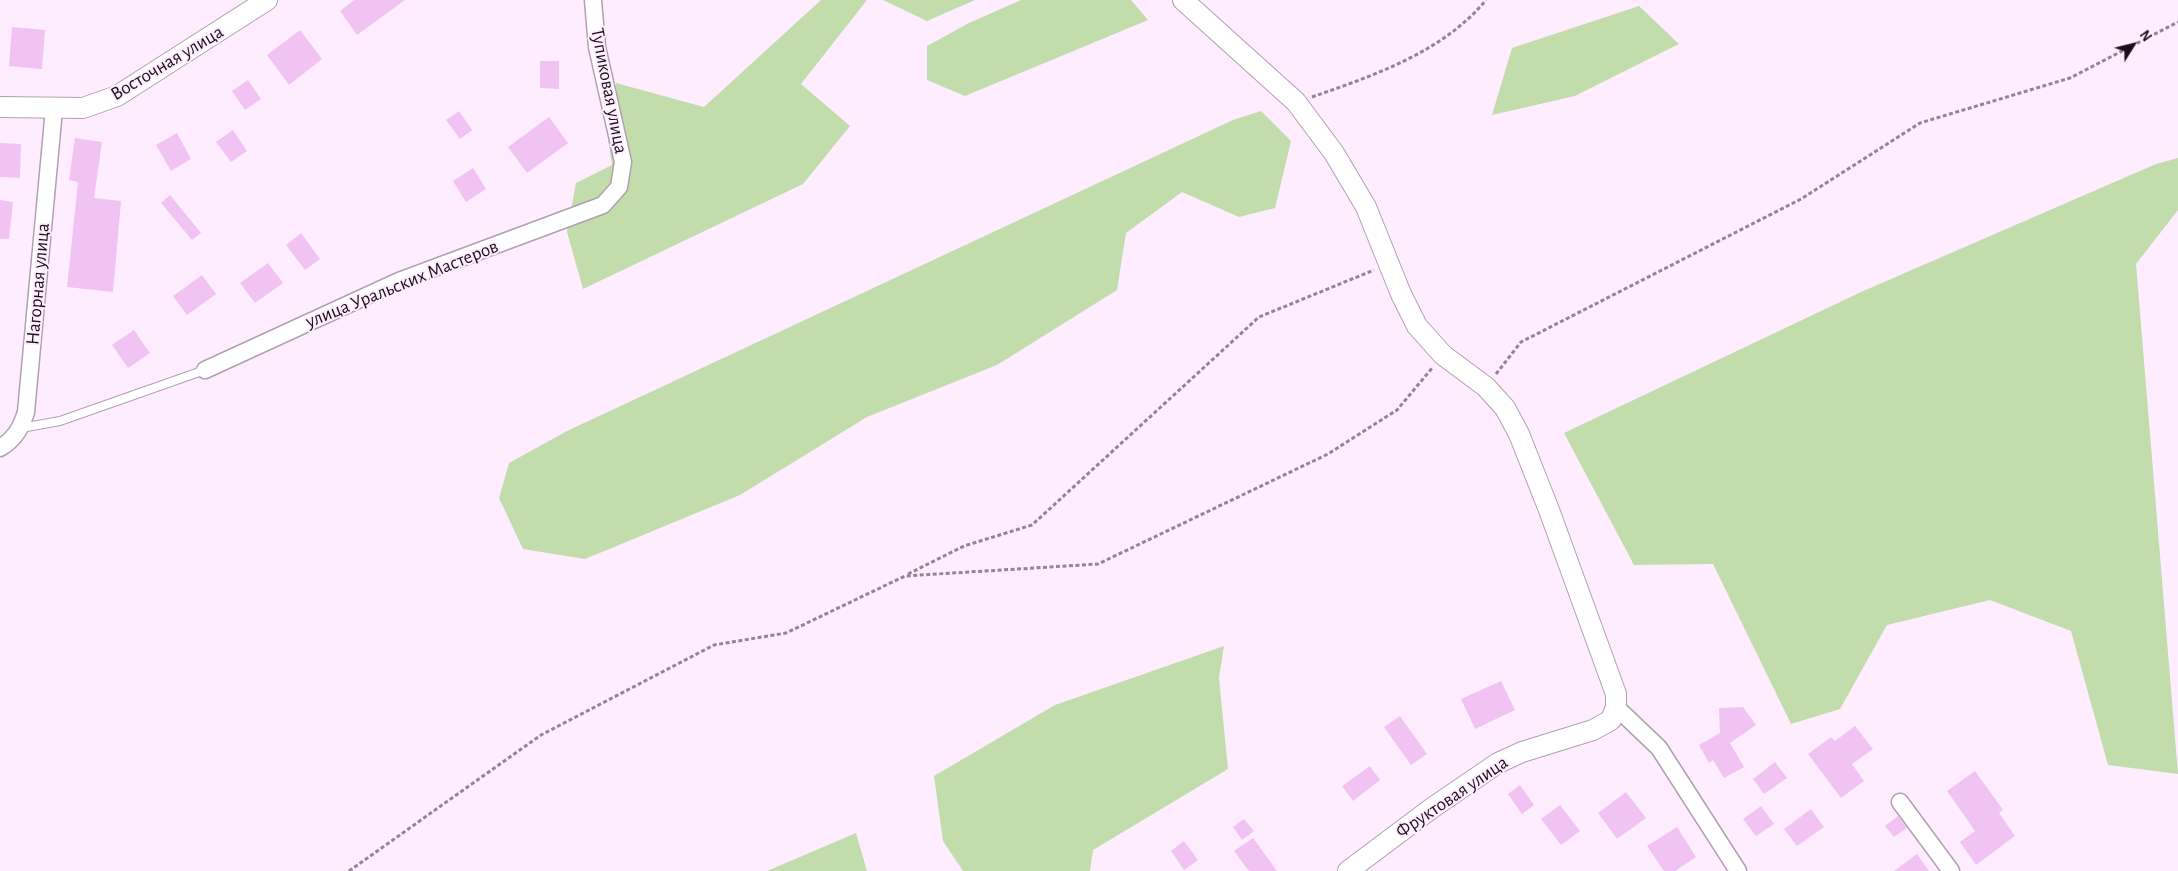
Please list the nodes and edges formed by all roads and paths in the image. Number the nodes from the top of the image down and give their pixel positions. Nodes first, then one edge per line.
1 (267, 0) edge
2 (593, 0) edge
3 (1183, 0) edge
4 (1486, 0) edge
5 (2178, 22) edge
6 (1296, 102) junction
7 (0, 107) edge
8 (54, 109) junction
9 (603, 206) joint
10 (1389, 264) junction
11 (1443, 355) junction
12 (205, 370) joint
13 (1486, 387) junction
14 (21, 428) junction
15 (0, 448) edge
16 (905, 576) junction
17 (1616, 707) junction
18 (1900, 802) dead end
19 (349, 871) edge
20 (1348, 871) edge
21 (1738, 871) edge
22 (1951, 871) edge

1 - 8 street, Восточная улица
2 - 9 street, Тупиковая улица
3 - 6 street
4 - 6 path
5 - 13 path
6 - 10 street
7 - 8 street, Восточная улица
8 - 14 street, Нагорная улица
9 - 12 street, улица Уральских Мастеров
10 - 11 street
10 - 16 path
11 - 13 street
11 - 16 path
12 - 14 lane
13 - 17 street
14 - 15 street
16 - 19 path
17 - 20 street, Фруктовая улица
17 - 21 street
18 - 22 street

